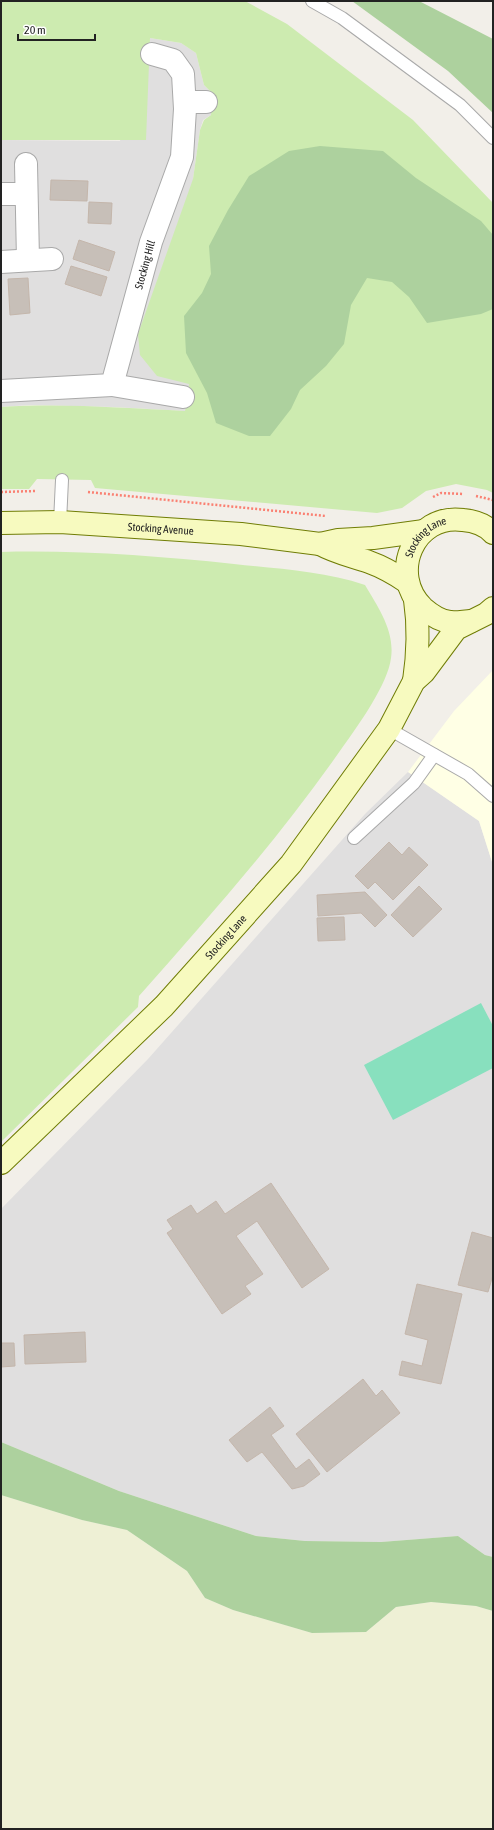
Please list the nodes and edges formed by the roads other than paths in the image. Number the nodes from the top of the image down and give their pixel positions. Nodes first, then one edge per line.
1 (312, 1) edge
2 (152, 54) dead end
3 (185, 102) junction
4 (206, 102) dead end
5 (493, 138) edge
6 (26, 164) dead end
7 (1, 194) edge
8 (26, 194) junction
9 (52, 259) dead end
10 (28, 260) junction
11 (1, 262) edge
12 (112, 385) junction
13 (1, 391) edge
14 (183, 397) dead end
15 (62, 480) dead end
16 (60, 522) junction
17 (1, 523) edge
18 (492, 530) edge
19 (424, 531) junction
20 (320, 544) junction
21 (411, 591) junction
22 (493, 608) edge
23 (471, 621) junction
24 (414, 681) junction
25 (389, 729) junction
26 (434, 755) junction
27 (493, 796) edge
28 (354, 838) dead end
29 (1, 1163) edge

1 - 5 lane
2 - 3 street, Stocking Hill
3 - 4 street
3 - 12 street, Stocking Hill
6 - 8 street
7 - 8 street
8 - 10 street
9 - 10 street
10 - 11 street
12 - 13 street
12 - 14 street
15 - 16 lane
16 - 17 main road, Stocking Avenue
16 - 20 main road, Stocking Avenue
18 - 19 main road, Stocking Lane
19 - 20 main road, Stocking Avenue
19 - 21 main road, Stocking Lane
20 - 21 main road, Stocking Avenue
21 - 23 main road, Stocking Lane
21 - 24 main road, Stocking Lane
22 - 23 main road, Stocking Lane
23 - 24 main road, Stocking Lane
24 - 25 main road, Stocking Lane
25 - 26 lane
25 - 29 main road, Stocking Lane
26 - 27 lane
26 - 28 lane

